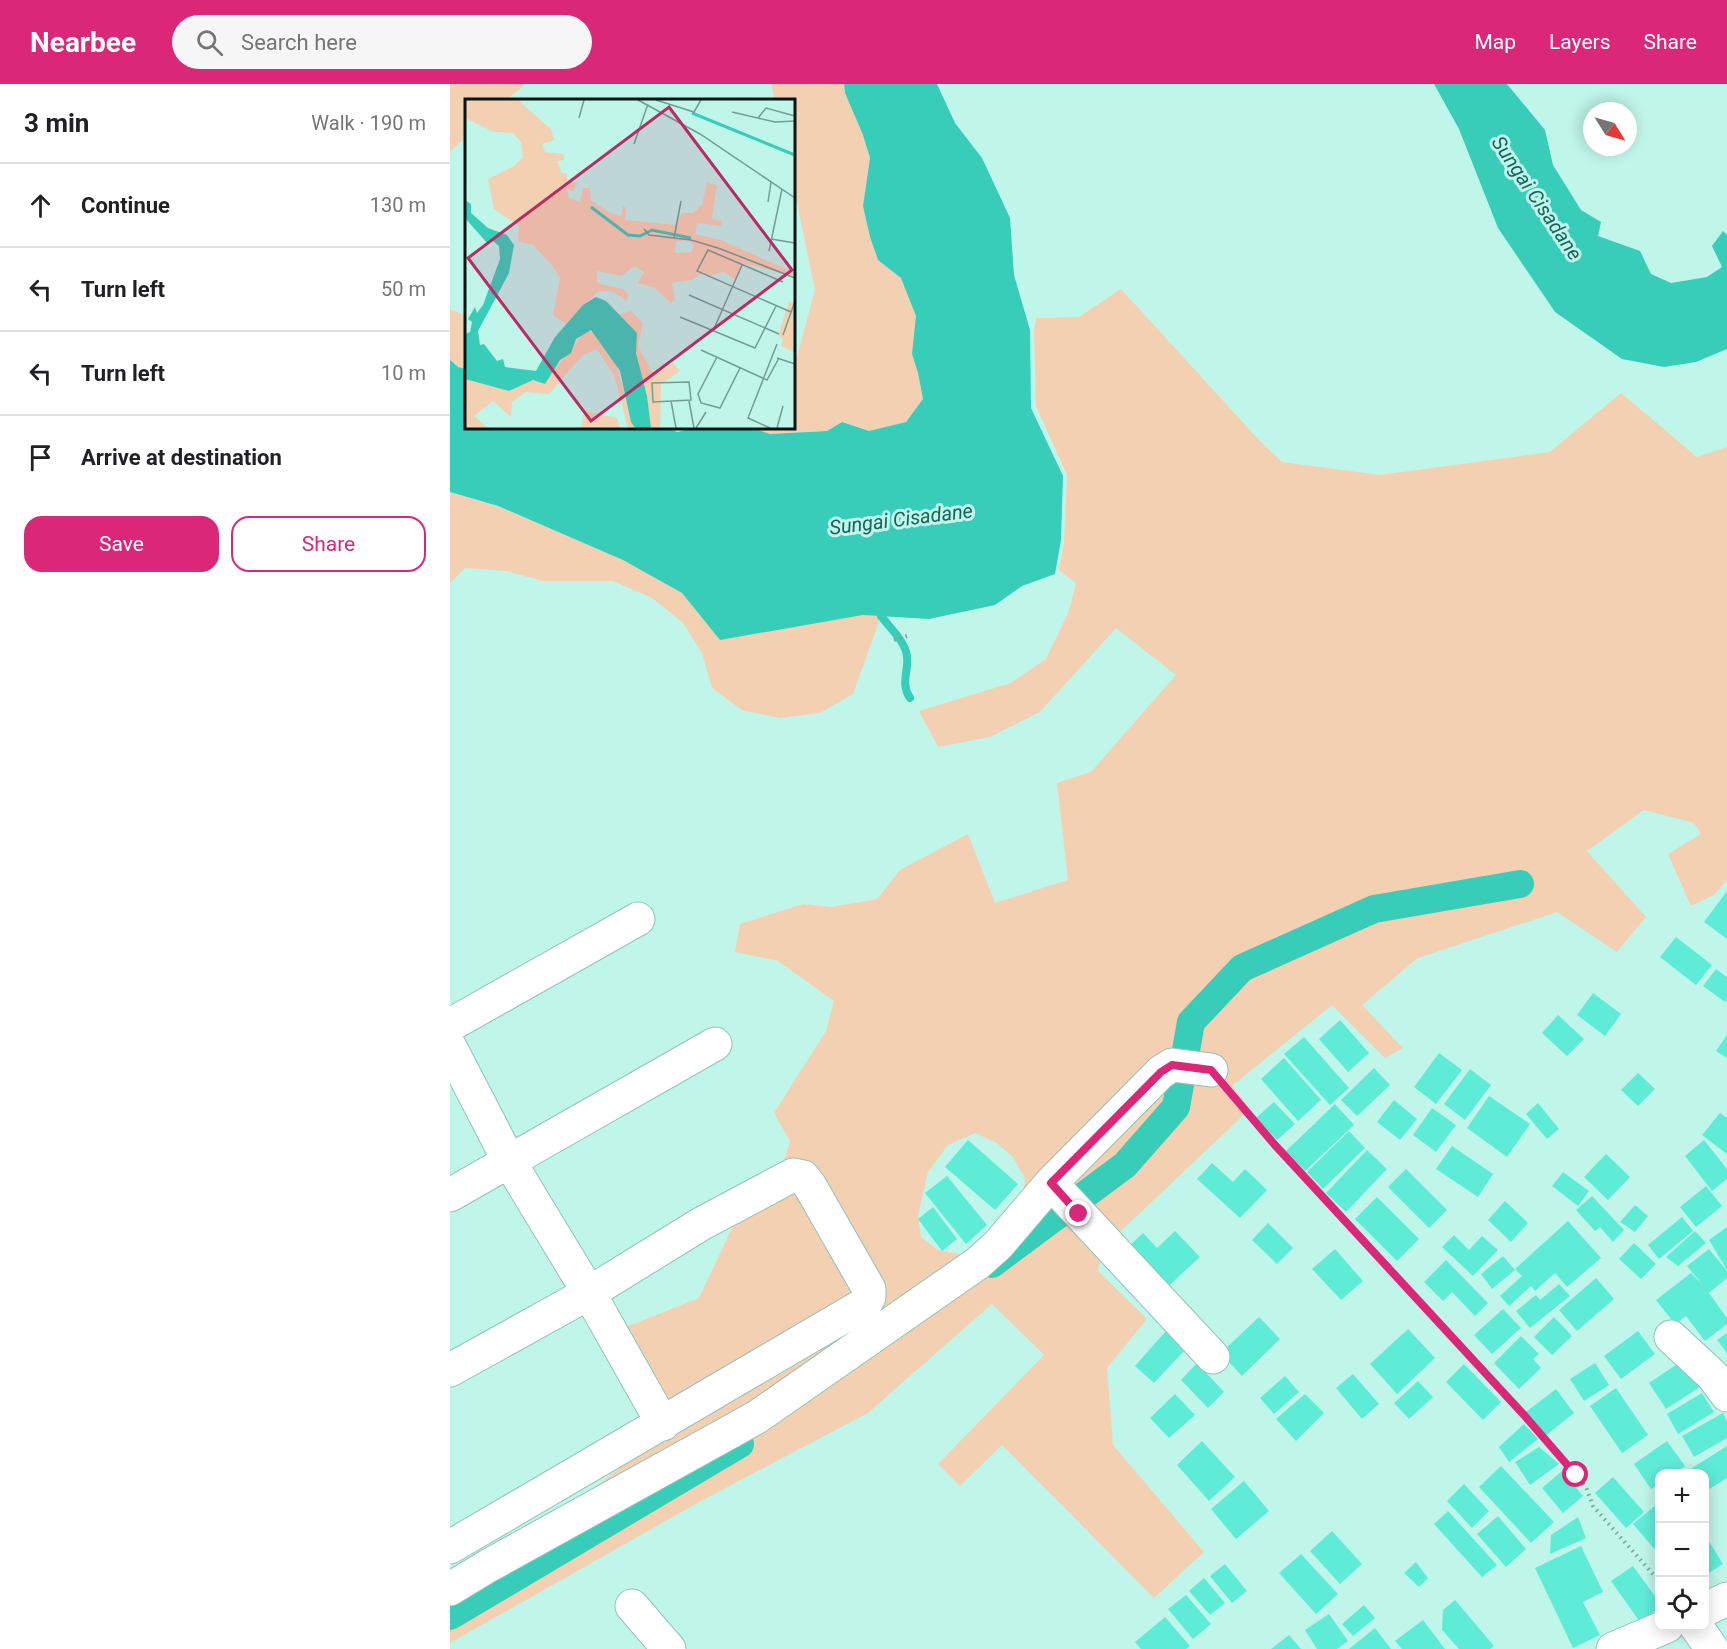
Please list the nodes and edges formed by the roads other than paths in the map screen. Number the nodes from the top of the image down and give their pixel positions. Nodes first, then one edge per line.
1 (638, 919) dead end
2 (450, 1025) edge
3 (716, 1044) dead end
4 (450, 1047) edge
5 (1211, 1070) road end
6 (509, 1161) junction
7 (450, 1195) edge
8 (1063, 1196) junction
9 (589, 1293) junction
10 (1671, 1337) dead end
11 (1213, 1357) dead end
12 (450, 1370) edge
13 (1727, 1395) edge
14 (663, 1424) junction
15 (450, 1547) edge
16 (450, 1589) edge
17 (1727, 1599) edge
18 (632, 1606) dead end
19 (1709, 1608) edge
20 (1655, 1631) edge
21 (669, 1649) edge
22 (1613, 1649) edge

1 - 2 street
3 - 6 street
4 - 6 street
5 - 8 street
6 - 7 street
6 - 9 street
8 - 11 street
8 - 16 street
9 - 12 street
9 - 14 street
9 - 14 street
10 - 13 street
14 - 15 street
17 - 19 street
18 - 21 street
20 - 22 street

